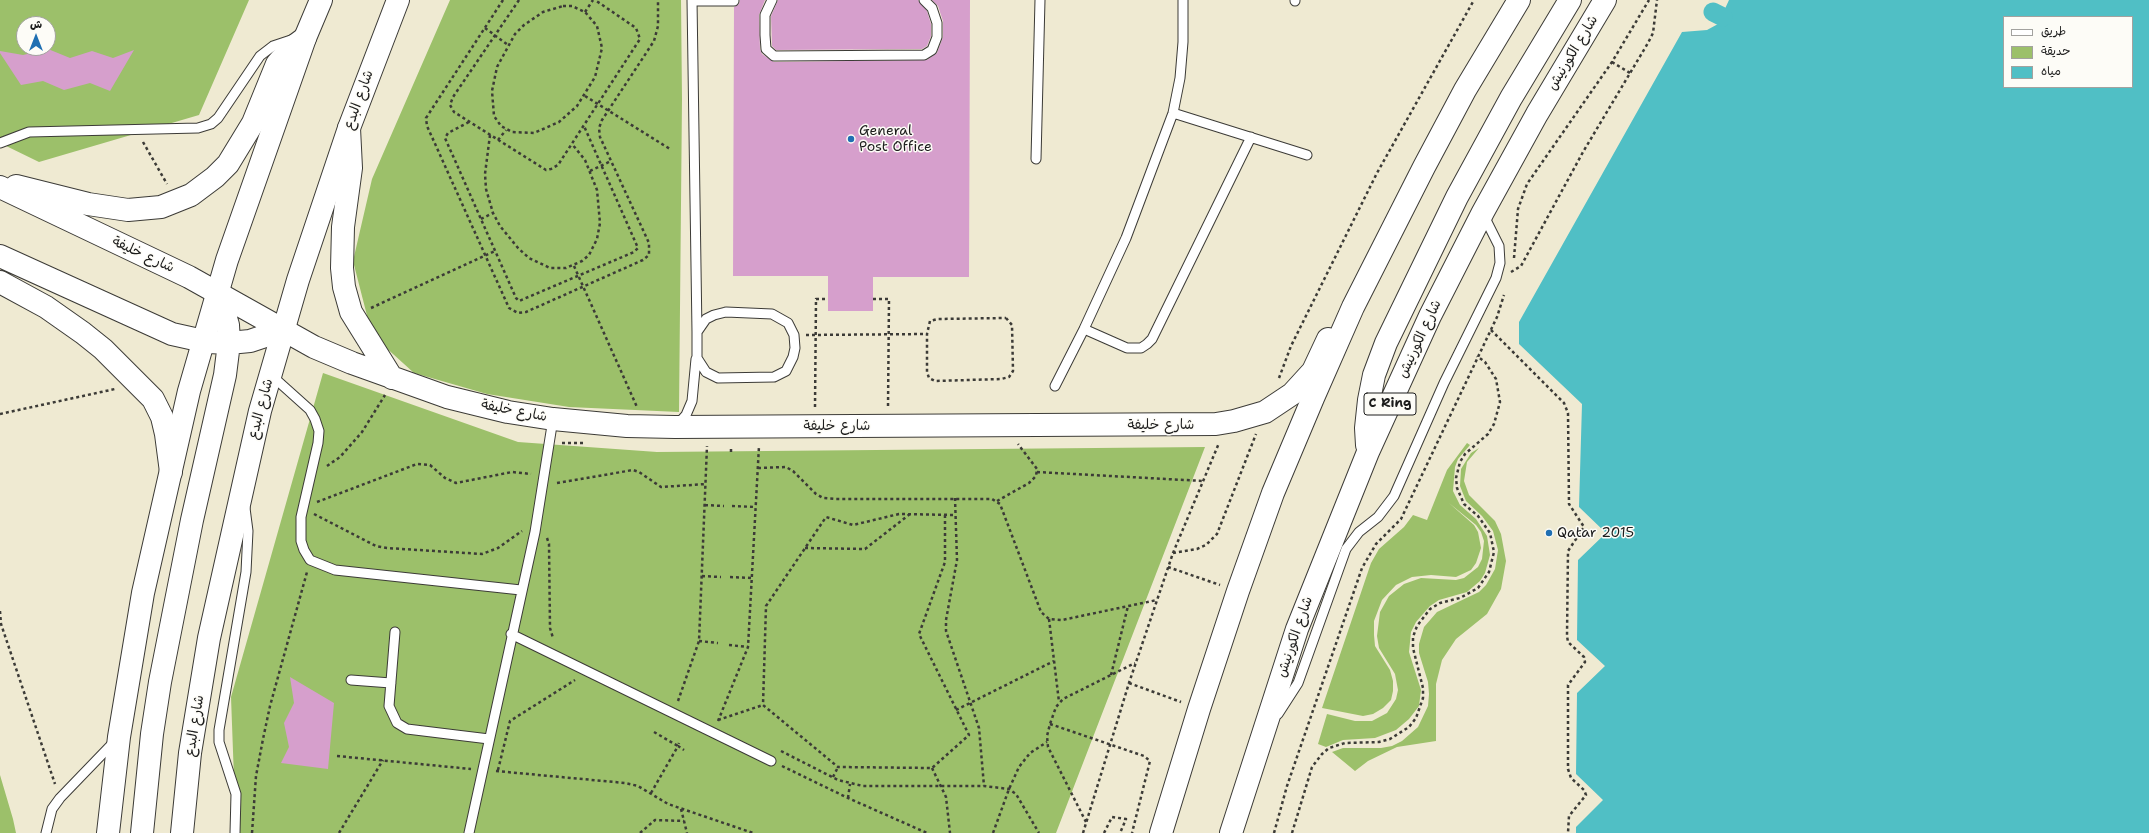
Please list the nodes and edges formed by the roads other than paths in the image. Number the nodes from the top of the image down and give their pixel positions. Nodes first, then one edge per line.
1 (321, 0) edge
2 (398, 0) edge
3 (692, 0) edge
4 (772, 0) edge
5 (924, 0) edge
6 (1040, 0) edge
7 (1182, 0) edge
8 (1519, 0) edge
9 (1570, 0) edge
10 (1605, 0) edge
11 (734, 1) dead end
12 (305, 38) junction
13 (1173, 112) junction
14 (349, 128) junction
15 (1251, 137) junction
16 (0, 143) edge
17 (1307, 155) dead end
18 (1036, 159) dead end
19 (0, 186) edge
20 (1483, 212) junction
21 (0, 256) edge
22 (0, 282) edge
23 (219, 294) junction
24 (1353, 307) junction
25 (1084, 329) junction
26 (283, 330) junction
27 (697, 332) junction
28 (203, 341) junction
29 (229, 343) junction
30 (697, 353) junction
31 (270, 374) junction
32 (392, 378) junction
33 (1055, 386) dead end
34 (553, 419) junction
35 (675, 427) junction
36 (1368, 452) junction
37 (171, 472) junction
38 (242, 485) junction
39 (521, 590) junction
40 (395, 632) dead end
41 (511, 634) junction
42 (351, 680) dead end
43 (391, 682) junction
44 (1262, 734) junction
45 (119, 737) junction
46 (489, 739) junction
47 (771, 761) road end
48 (46, 833) edge
49 (108, 833) edge
50 (142, 833) edge
51 (182, 833) edge
52 (234, 833) edge
53 (469, 833) edge
54 (1161, 833) edge
55 (1231, 833) edge

1 - 12 main road
2 - 14 main road, شارع البدع
3 - 11 lane
3 - 27 lane
4 - 5 lane
6 - 18 lane
7 - 13 lane
8 - 24 main road
9 - 36 main road
10 - 20 main road, شارع الكورنيش / C Ring
12 - 16 lane
12 - 19 main road
12 - 23 main road
13 - 15 lane
13 - 25 lane
14 - 26 main road, شارع البدع
14 - 32 main road
15 - 17 lane
15 - 25 lane
19 - 23 main road, شارع خليفة
20 - 36 main road, شارع الكورنيش / C Ring
20 - 44 lane
21 - 28 main road
22 - 37 main road
23 - 26 main road, شارع خليفة
23 - 28 main road
23 - 29 main road
24 - 35 main road, شارع خليفة
24 - 54 main road
25 - 33 lane
26 - 29 main road
26 - 31 main road, شارع البدع
26 - 32 main road, شارع خليفة
27 - 30 lane
27 - 30 lane
28 - 29 main road
28 - 37 main road
29 - 50 main road
30 - 35 lane
31 - 38 main road, شارع البدع
31 - 39 lane
32 - 34 main road, شارع خليفة
34 - 35 main road, شارع خليفة
34 - 39 lane
36 - 44 main road, شارع الكورنيش / C Ring
37 - 45 main road
38 - 51 main road, شارع البدع
38 - 52 lane
39 - 41 lane
40 - 43 lane
41 - 46 lane
41 - 47 lane
42 - 43 lane
43 - 46 lane
44 - 55 main road, شارع الكورنيش / C Ring
45 - 48 lane
45 - 49 main road
46 - 53 lane

